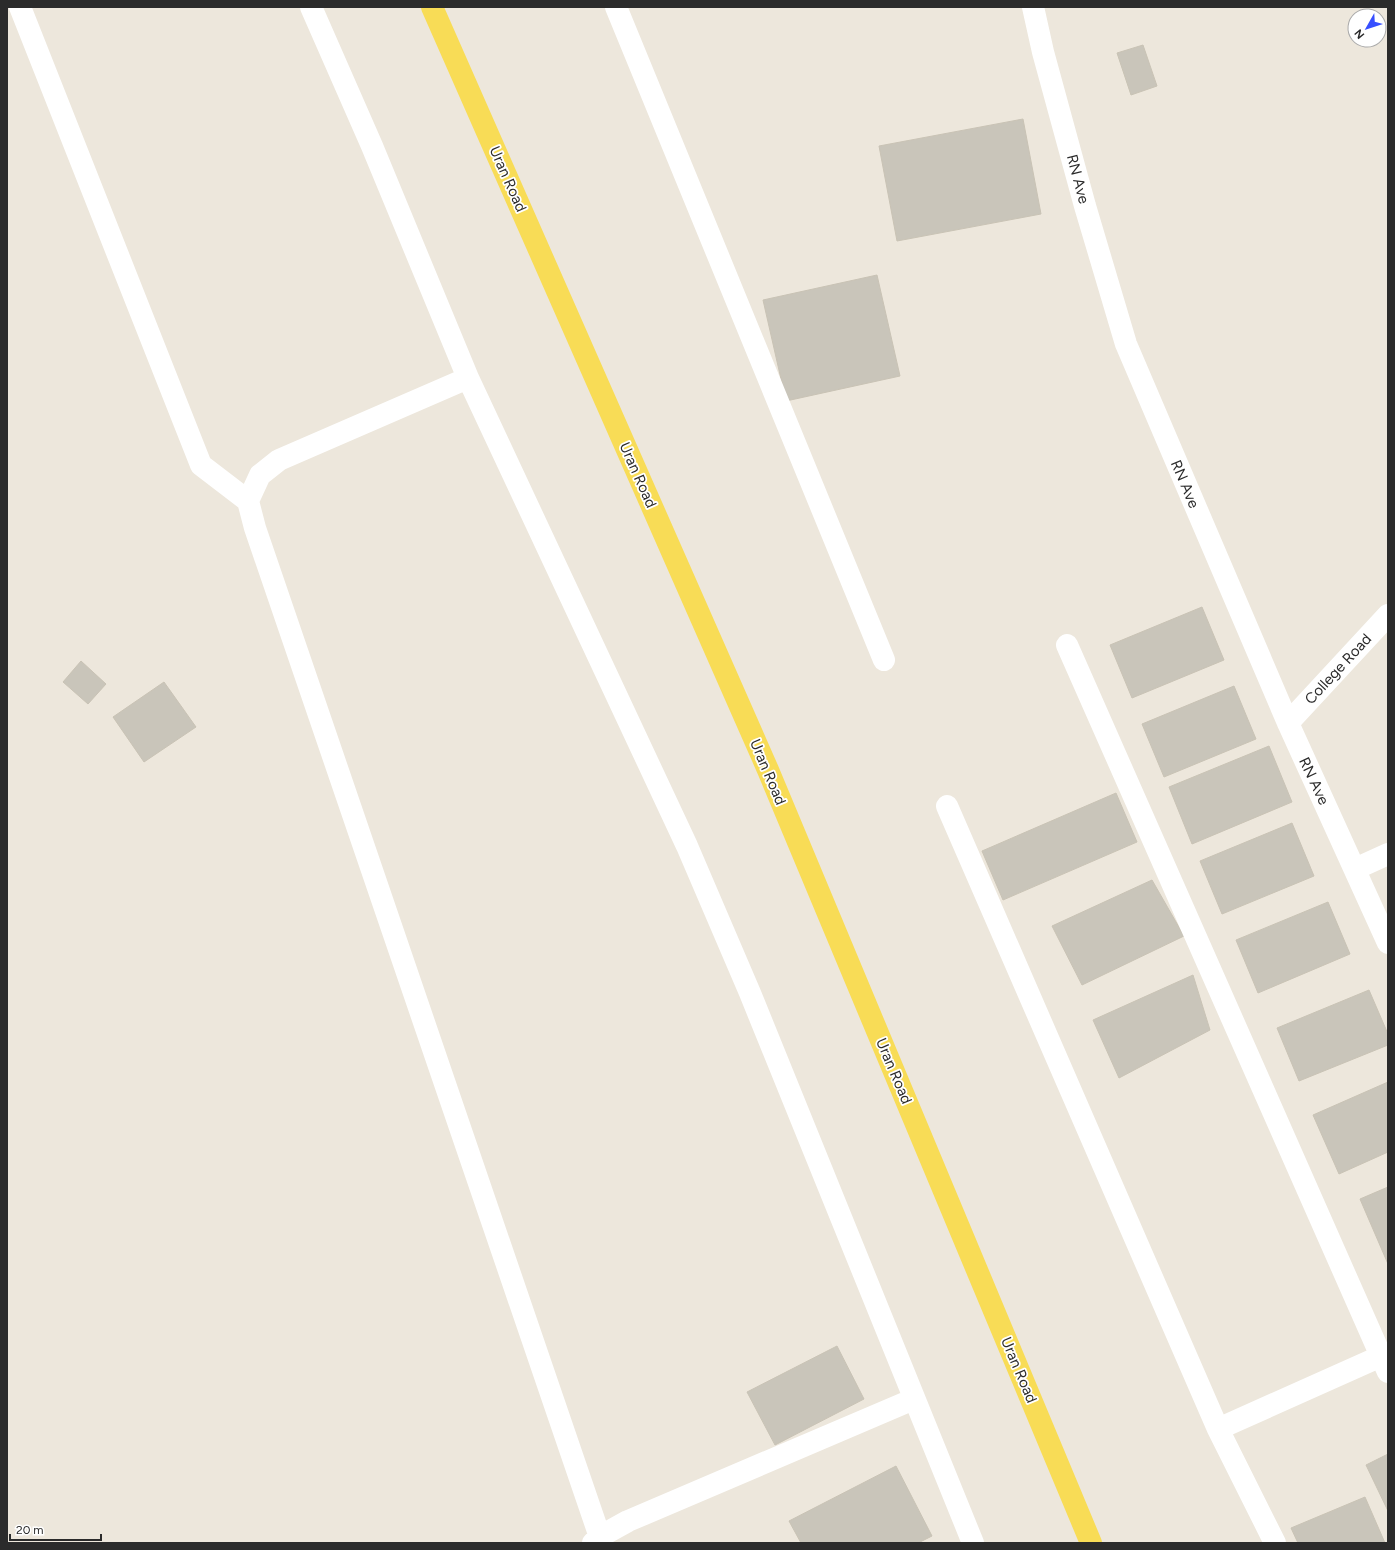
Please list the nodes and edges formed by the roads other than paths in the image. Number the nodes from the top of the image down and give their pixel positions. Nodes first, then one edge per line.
1 (20, 7) edge
2 (311, 7) edge
3 (432, 7) edge
4 (616, 7) edge
5 (1033, 7) edge
6 (468, 378) junction
7 (248, 501) junction
8 (1388, 615) edge
9 (1066, 645) dead end
10 (884, 660) dead end
11 (1288, 723) junction
12 (947, 806) dead end
13 (1388, 854) edge
14 (1355, 869) junction
15 (1388, 943) edge
16 (1386, 1360) edge
17 (914, 1399) junction
18 (1218, 1429) junction
19 (598, 1541) edge
20 (972, 1543) edge
21 (1091, 1543) edge
22 (1275, 1543) edge

1 - 7 street
2 - 6 street
3 - 21 main road, Uran Road
4 - 10 street
5 - 11 street, RN Ave
6 - 7 street
6 - 17 street
7 - 19 street
8 - 11 street, College Road
9 - 16 street
11 - 14 street, RN Ave
12 - 18 street
13 - 14 street
14 - 15 street, RN Ave
16 - 18 street
17 - 19 street
17 - 20 street
18 - 22 street

